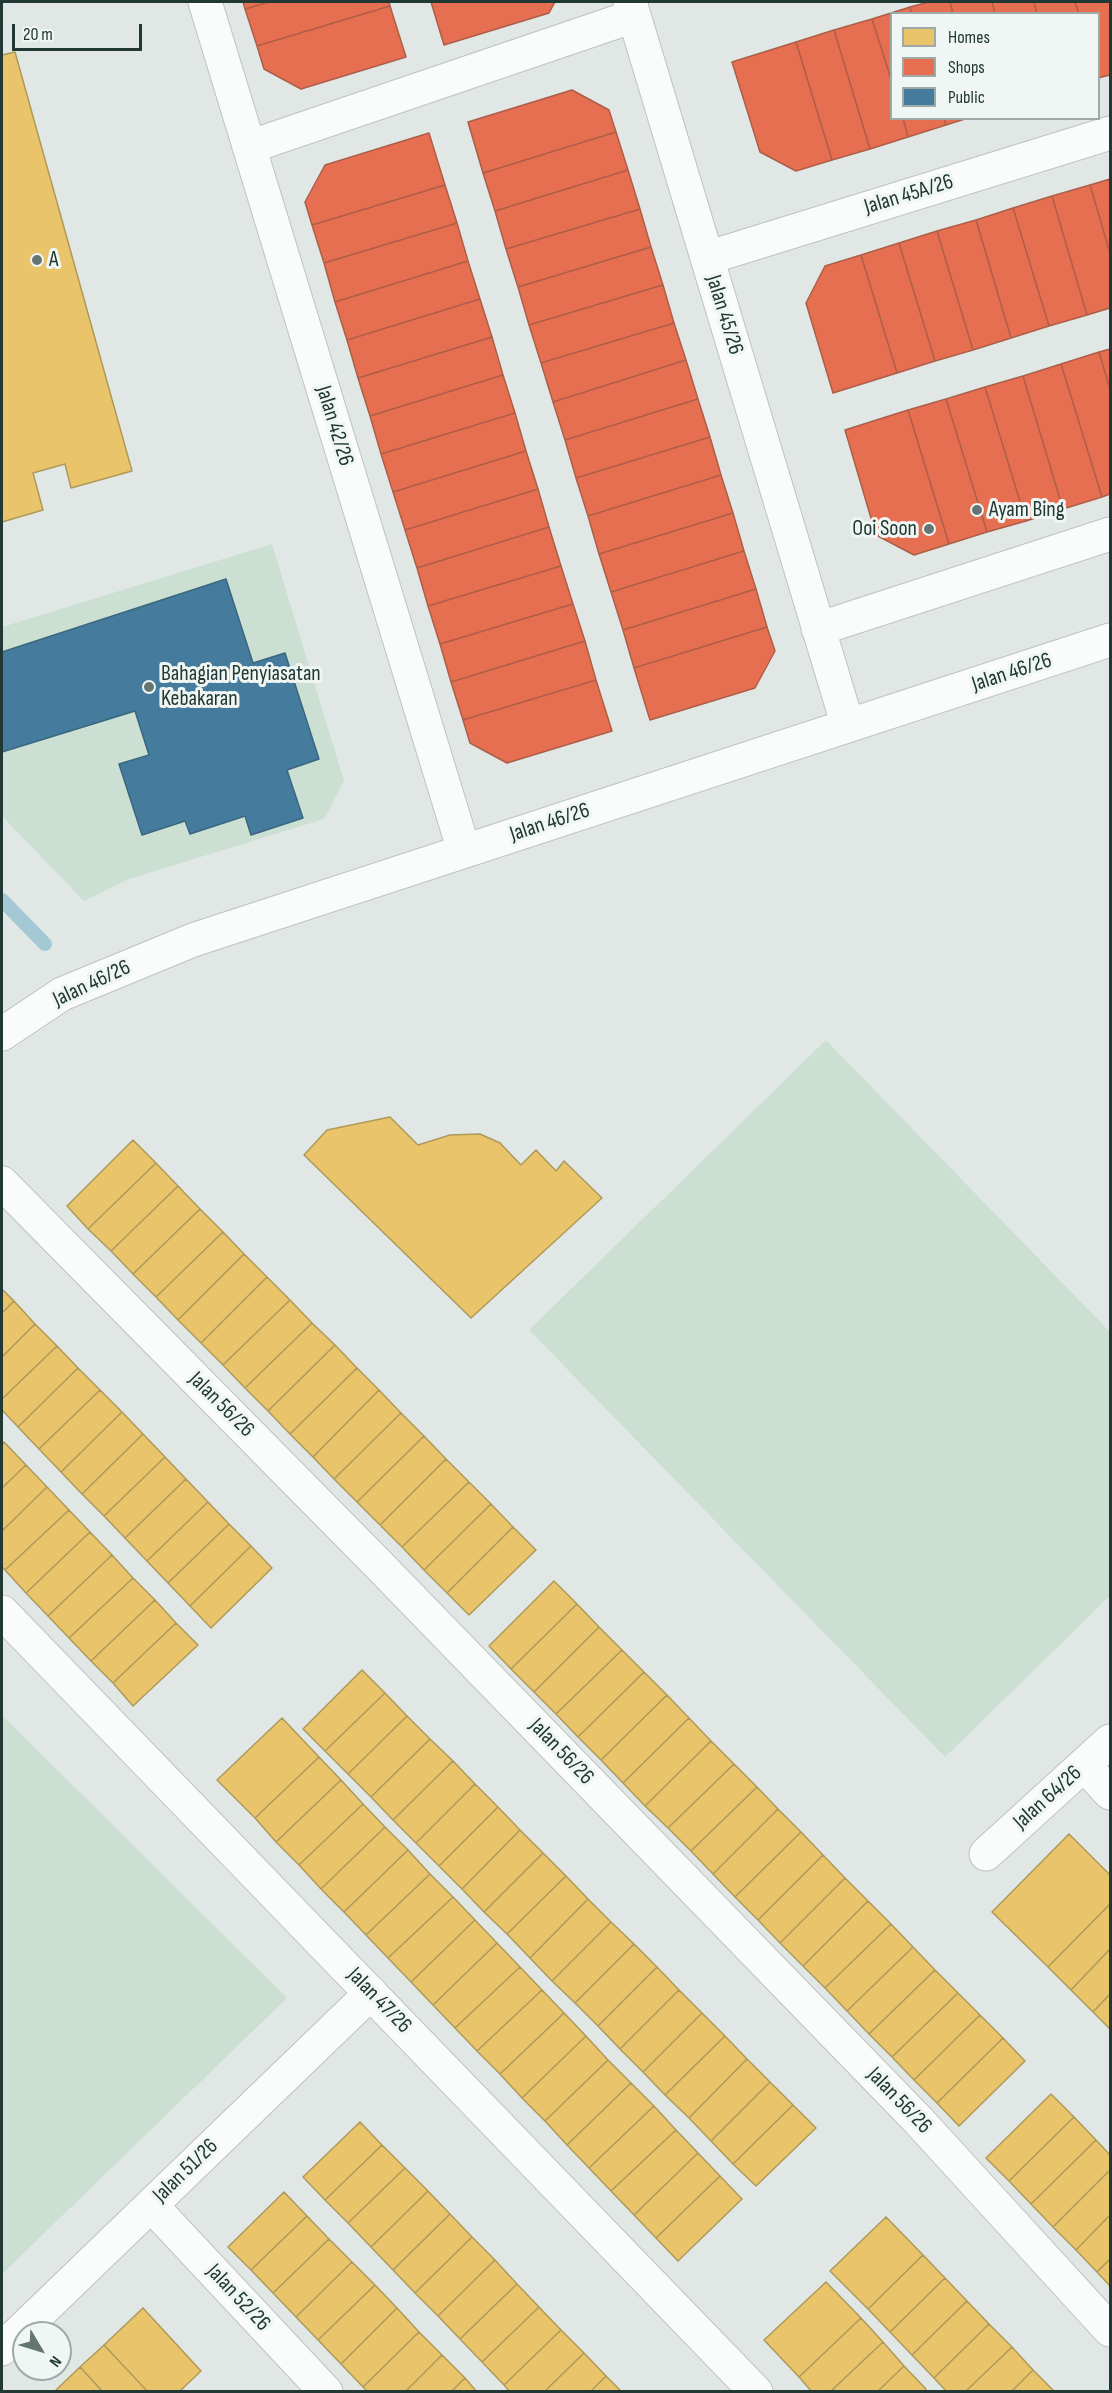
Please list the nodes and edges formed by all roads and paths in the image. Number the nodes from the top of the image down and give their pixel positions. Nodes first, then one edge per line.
1 (205, 2) edge
2 (632, 9) edge
3 (1110, 133) edge
4 (249, 147) junction
5 (707, 258) junction
6 (1110, 534) edge
7 (818, 629) junction
8 (1110, 640) edge
9 (848, 726) junction
10 (464, 850) junction
11 (2, 1034) edge
12 (2, 1183) edge
13 (2, 1612) edge
14 (1110, 1741) edge
15 (1084, 1765) junction
16 (1110, 1793) edge
17 (986, 1854) dead end
18 (371, 1993) junction
19 (151, 2205) junction
20 (1110, 2330) edge
21 (2, 2349) edge
22 (326, 2391) edge
23 (756, 2391) edge

1 - 4 street, Jalan 42/26
2 - 4 street
2 - 5 street, Jalan 45/26
3 - 5 street, Jalan 45A/26
4 - 10 street, Jalan 42/26
5 - 7 street, Jalan 45/26
6 - 7 street
7 - 9 street, Jalan 45/26
8 - 9 street, Jalan 46/26
9 - 10 street, Jalan 46/26
10 - 11 street, Jalan 46/26
12 - 20 street, Jalan 56/26
13 - 18 street, Jalan 47/26
14 - 15 street, Jalan 64/26
15 - 16 street
15 - 17 street, Jalan 64/26
18 - 19 street, Jalan 51/26
18 - 23 street, Jalan 47/26
19 - 21 street, Jalan 51/26
19 - 22 street, Jalan 52/26

